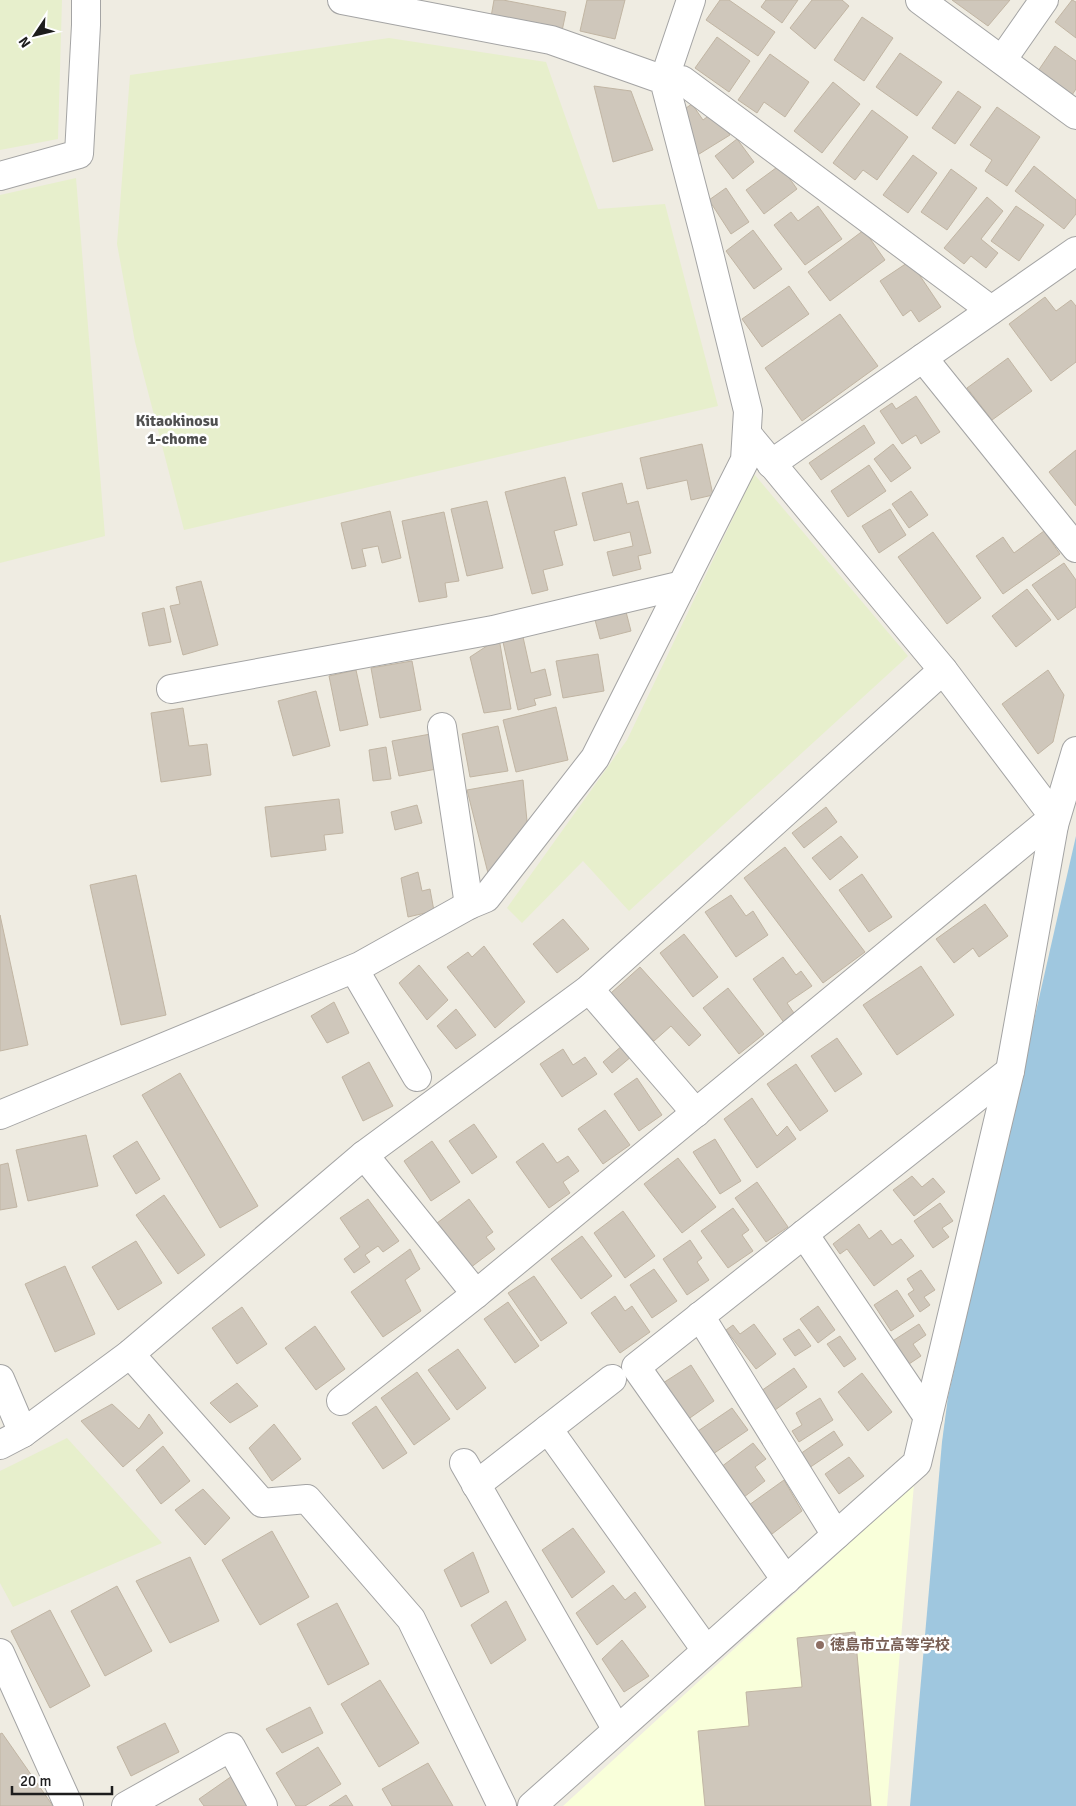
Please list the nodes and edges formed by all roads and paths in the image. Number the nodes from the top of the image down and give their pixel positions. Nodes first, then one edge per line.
1 (86, 0) edge
2 (342, 0) edge
3 (691, 0) edge
4 (920, 0) edge
5 (1044, 0) edge
6 (1002, 60) junction
7 (664, 80) junction
8 (1076, 115) edge
9 (0, 176) edge
10 (1071, 264) edge
11 (992, 310) junction
12 (922, 358) junction
13 (748, 435) junction
14 (771, 464) junction
15 (1076, 548) edge
16 (682, 585) junction
17 (943, 670) junction
18 (170, 689) dead end
19 (442, 727) dead end
20 (1076, 751) edge
21 (1054, 821) junction
22 (469, 904) junction
23 (354, 969) junction
24 (589, 989) junction
25 (1010, 1071) junction
26 (416, 1077) dead end
27 (696, 1112) junction
28 (0, 1115) edge
29 (364, 1155) junction
30 (804, 1234) junction
31 (476, 1294) junction
32 (700, 1316) junction
33 (130, 1354) junction
34 (0, 1379) edge
35 (612, 1379) dead end
36 (341, 1401) dead end
37 (928, 1417) junction
38 (548, 1429) junction
39 (12, 1439) edge
40 (836, 1535) junction
41 (786, 1580) junction
42 (706, 1650) junction
43 (0, 1653) edge
44 (617, 1730) junction
45 (69, 1806) edge
46 (126, 1806) edge
47 (262, 1806) edge
48 (502, 1806) edge
49 (532, 1806) edge

1 - 9 street
2 - 7 street
3 - 7 street
4 - 6 street
5 - 6 street
6 - 8 street
7 - 11 street
7 - 13 street
10 - 11 street
11 - 12 street
12 - 14 street
12 - 15 street
13 - 14 street
13 - 16 street
14 - 17 street
16 - 18 street
16 - 22 street
17 - 21 street
17 - 24 street
19 - 22 street
20 - 21 street
21 - 25 street
21 - 27 street
22 - 23 street
23 - 26 street
23 - 28 street
24 - 27 street
24 - 29 street
25 - 30 street
25 - 37 street
27 - 31 street
29 - 31 street
29 - 33 street
30 - 32 street
30 - 37 street
31 - 36 street
32 - 40 street
32 - 41 street
33 - 39 street
33 - 48 street
34 - 39 street
35 - 38 street
37 - 40 street
38 - 42 street
38 - 44 street
40 - 41 street
41 - 42 street
42 - 44 street
43 - 45 street
44 - 49 street
46 - 47 street

